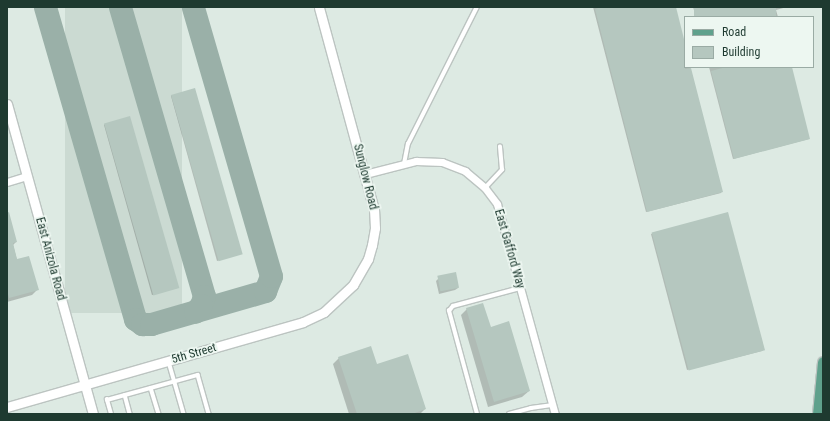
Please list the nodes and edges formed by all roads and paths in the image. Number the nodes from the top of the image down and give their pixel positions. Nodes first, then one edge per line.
1 (319, 7) edge
2 (477, 7) edge
3 (7, 104) edge
4 (9, 118) edge
5 (500, 147) dead end
6 (404, 164) junction
7 (365, 174) junction
8 (27, 176) junction
9 (7, 182) edge
10 (485, 188) junction
11 (520, 288) junction
12 (303, 322) joint
13 (169, 361) junction
14 (823, 362) edge
15 (174, 381) junction
16 (85, 385) junction
17 (151, 388) junction
18 (125, 395) junction
19 (553, 405) junction
20 (7, 407) edge
21 (93, 414) edge
22 (110, 414) edge
23 (130, 414) edge
24 (159, 414) edge
25 (184, 414) edge
26 (209, 414) edge
27 (477, 414) edge
28 (509, 414) edge
29 (555, 414) edge
30 (818, 414) edge

1 - 7 street, Sunglow Road
2 - 6 lane
3 - 4 street, East Anizola Road
4 - 8 street, East Anizola Road
5 - 10 lane
6 - 7 street, East Gafford Way
6 - 10 street, East Gafford Way
7 - 12 street, Sunglow Road
8 - 9 street
8 - 16 street, East Anizola Road
10 - 11 street, East Gafford Way
11 - 19 street, East Gafford Way
11 - 27 lane
12 - 13 street, 5th Street
13 - 15 lane
13 - 16 street, 5th Street
14 - 30 main road
15 - 17 lane
15 - 25 lane
15 - 26 lane
16 - 20 street, 5th Street
16 - 21 street, East Anizola Road
17 - 18 lane
17 - 24 lane
18 - 22 lane
18 - 23 lane
19 - 28 lane
19 - 29 street, East Gafford Way

